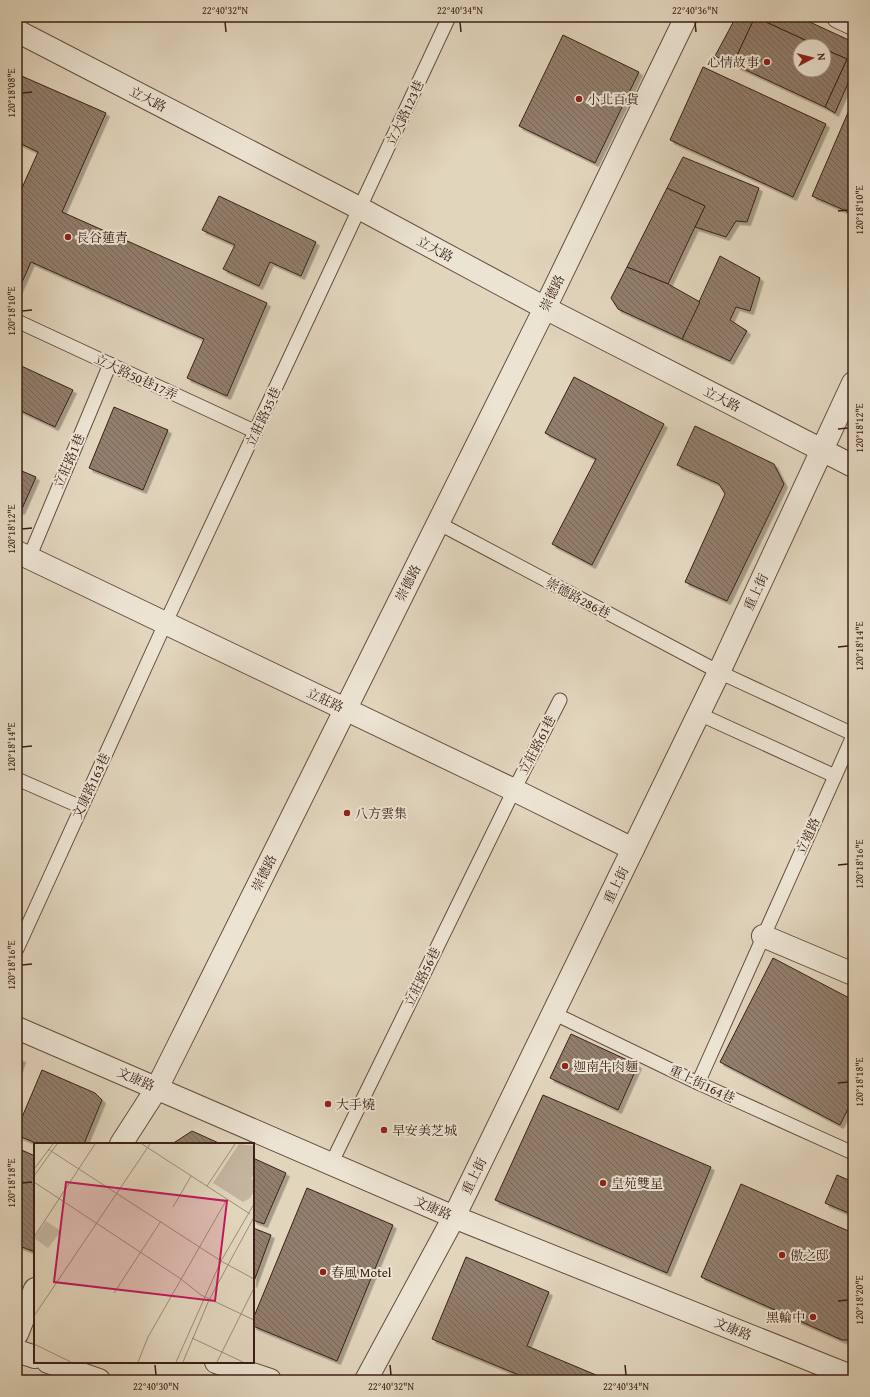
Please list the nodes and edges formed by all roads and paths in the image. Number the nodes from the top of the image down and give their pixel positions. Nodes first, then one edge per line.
1 (686, 17) edge
2 (838, 17) edge
3 (447, 18) edge
4 (853, 24) edge
5 (17, 31) edge
6 (361, 209) junction
7 (545, 308) junction
8 (17, 321) edge
9 (110, 364) junction
10 (853, 383) edge
11 (256, 432) junction
12 (822, 449) junction
13 (853, 466) edge
14 (438, 523) junction
15 (23, 555) edge
16 (165, 624) junction
17 (719, 672) junction
18 (560, 700) dead end
19 (345, 709) junction
20 (699, 714) junction
21 (853, 735) edge
22 (835, 776) junction
23 (17, 779) edge
24 (514, 790) junction
25 (81, 807) junction
26 (633, 849) junction
27 (763, 936) junction
28 (17, 949) edge
29 (853, 974) edge
30 (553, 1013) junction
31 (17, 1028) edge
32 (698, 1083) junction
33 (157, 1088) junction
34 (123, 1143) edge
35 (853, 1153) edge
36 (332, 1164) junction
37 (454, 1217) junction
38 (29, 1297) edge
39 (17, 1334) edge
40 (17, 1351) edge
41 (34, 1357) edge
42 (51, 1363) edge
43 (219, 1363) edge
44 (853, 1377) edge
45 (99, 1380) edge
46 (270, 1380) edge
47 (366, 1380) edge

1 - 7 street, 崇德路
2 - 4 street
3 - 6 lane, 立大路123巷
5 - 6 street, 立大路
6 - 7 street, 立大路
6 - 11 lane, 立莊路35巷
7 - 12 street, 立大路
7 - 14 street, 崇德路
8 - 9 lane, 立大路50巷17弄
9 - 11 lane, 立大路50巷17弄
9 - 15 lane, 立莊路1巷
10 - 12 street, 重上街
11 - 16 lane, 立莊路35巷
12 - 13 street, 立大路
12 - 17 street, 重上街
14 - 17 lane, 崇德路286巷
14 - 19 street, 崇德路
15 - 16 street, 立莊路
16 - 19 street, 立莊路
16 - 25 lane, 文康路163巷
17 - 20 street, 重上街
17 - 21 lane, 崇德路286巷
18 - 24 lane, 立莊路61巷
19 - 24 street, 立莊路
19 - 33 street, 崇德路
20 - 22 lane
20 - 26 street, 重上街
21 - 22 lane, 立道路
22 - 27 lane, 立道路
23 - 25 lane
24 - 26 street, 立莊路
24 - 36 lane, 立莊路56巷
25 - 28 lane, 文康路163巷
26 - 30 street, 重上街
27 - 29 street
27 - 32 lane, 立道路
30 - 32 lane, 重上街164巷
30 - 37 street, 重上街
31 - 33 street, 文康路
32 - 35 lane, 重上街164巷
33 - 34 street, 崇德路
33 - 36 street, 文康路
36 - 37 street, 文康路
37 - 44 street, 文康路
37 - 47 street, 重上街
38 - 39 street
40 - 41 street
42 - 45 street
43 - 46 street

